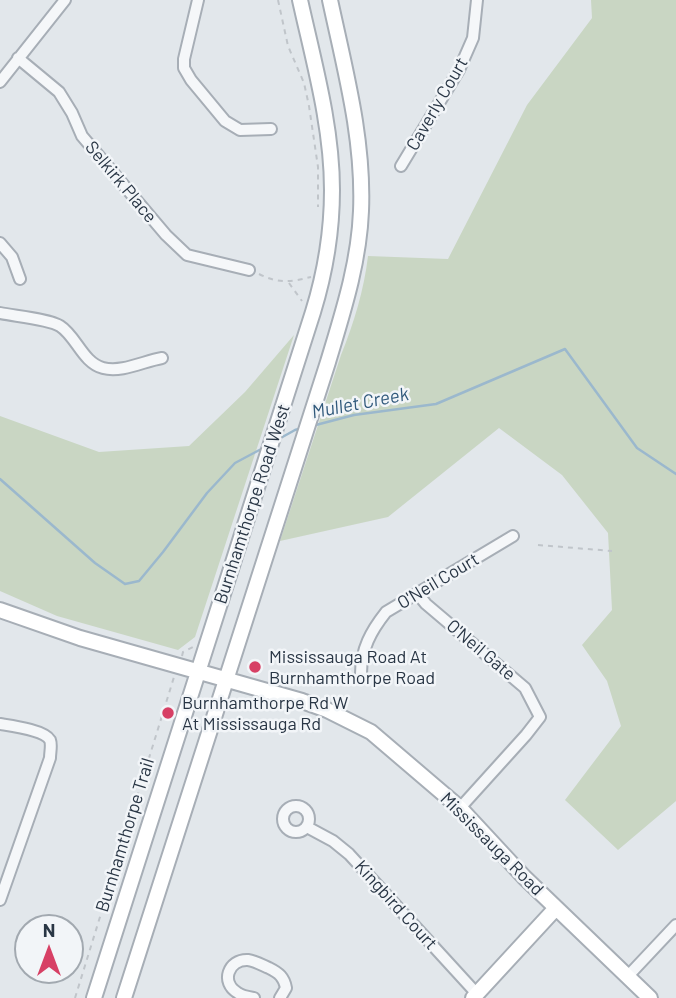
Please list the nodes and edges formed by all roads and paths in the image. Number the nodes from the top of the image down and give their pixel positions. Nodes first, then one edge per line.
1 (65, 0) edge
2 (198, 0) edge
3 (278, 0) edge
4 (300, 0) edge
5 (330, 0) edge
6 (477, 0) edge
7 (18, 58) junction
8 (0, 82) edge
9 (271, 129) dead end
10 (401, 166) dead end
11 (318, 209) dead end
12 (0, 243) edge
13 (249, 270) joint
14 (20, 279) dead end
15 (289, 282) junction
16 (310, 283) dead end
17 (305, 305) dead end
18 (0, 313) edge
19 (162, 358) dead end
20 (513, 536) dead end
21 (537, 545) dead end
22 (612, 551) dead end
23 (417, 593) junction
24 (0, 610) edge
25 (199, 671) junction
26 (175, 673) dead end
27 (362, 674) dead end
28 (225, 679) junction
29 (0, 724) edge
30 (460, 807) junction
31 (307, 827) dead end
32 (0, 900) edge
33 (556, 908) junction
34 (676, 926) edge
35 (628, 976) junction
36 (235, 995) edge
37 (475, 996) edge
38 (75, 998) edge
39 (94, 998) edge
40 (124, 998) edge
41 (254, 998) edge
42 (280, 998) edge
43 (650, 998) edge

1 - 7 street
2 - 9 street
3 - 11 path
4 - 25 main road, Burnhamthorpe Road West
5 - 28 main road, Burnhamthorpe Road West
6 - 10 street, Caverly Court
7 - 8 street
7 - 13 street, Selkirk Place
12 - 14 street
13 - 15 path
15 - 16 path
15 - 17 path
18 - 19 street
20 - 23 street, O'Neil Court
21 - 22 path
23 - 27 street, O'Neil Court
23 - 30 street, O'Neil Gate
24 - 25 main road, Mississauga Road
25 - 28 main road, Mississauga Road
25 - 39 main road, Burnhamthorpe Road West
26 - 38 path, Burnhamthorpe Trail
28 - 30 main road, Mississauga Road
28 - 40 main road, Burnhamthorpe Road West
29 - 32 street
30 - 33 main road, Mississauga Road
31 - 37 street, Kingbird Court
33 - 35 main road, Mississauga Road
33 - 37 main road
34 - 35 street
35 - 43 main road, Mississauga Road
36 - 41 street
36 - 42 street

